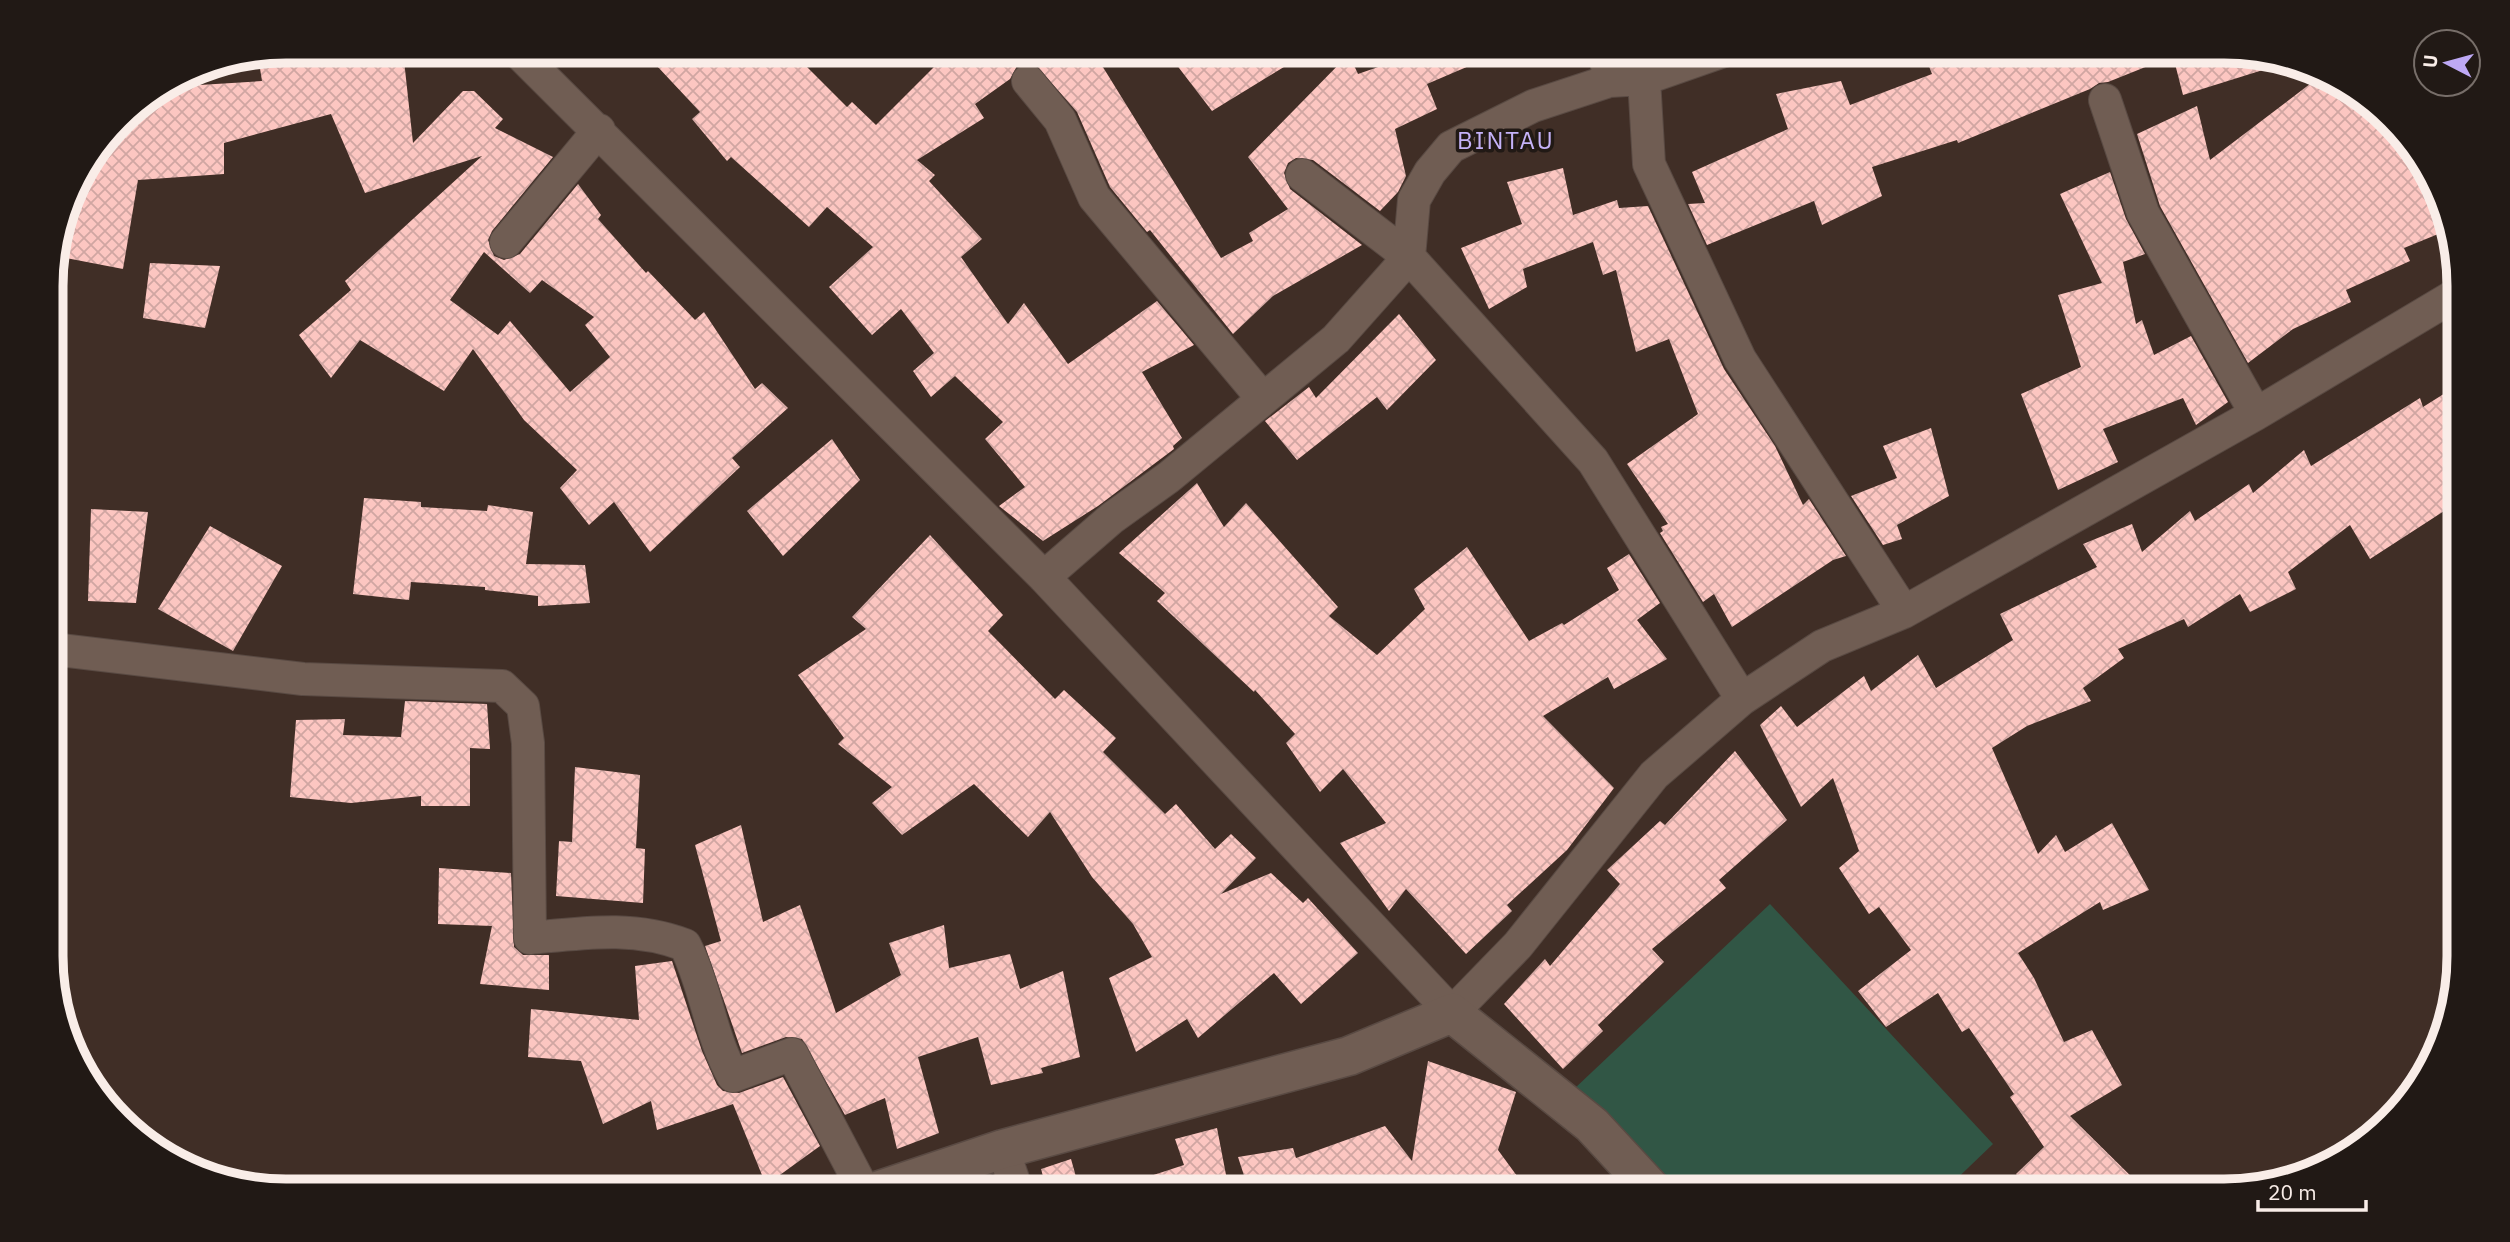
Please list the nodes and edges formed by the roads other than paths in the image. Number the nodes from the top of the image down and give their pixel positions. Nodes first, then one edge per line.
1 (529, 63) edge
2 (1690, 63) edge
3 (1607, 66) edge
4 (1644, 79) junction
5 (1028, 81) dead end
6 (2105, 100) dead end
7 (598, 131) junction
8 (1302, 175) dead end
9 (506, 242) dead end
10 (1409, 257) junction
11 (2447, 300) edge
12 (1263, 399) junction
13 (2256, 414) junction
14 (1044, 577) junction
15 (1904, 611) junction
16 (63, 650) edge
17 (1742, 699) junction
18 (1452, 1013) junction
19 (1003, 1149) junction
20 (858, 1179) edge
21 (913, 1179) edge
22 (1013, 1179) edge
23 (1642, 1179) edge

1 - 7 street
2 - 4 street
3 - 4 street
3 - 10 street
4 - 15 street
5 - 12 street
6 - 13 street
7 - 9 street
7 - 14 street
8 - 10 street
10 - 12 street
10 - 17 street
11 - 13 street
12 - 14 street
13 - 15 street
14 - 18 street
15 - 17 street
16 - 20 street
17 - 18 street
18 - 19 street
18 - 23 street
19 - 21 street
19 - 22 street

